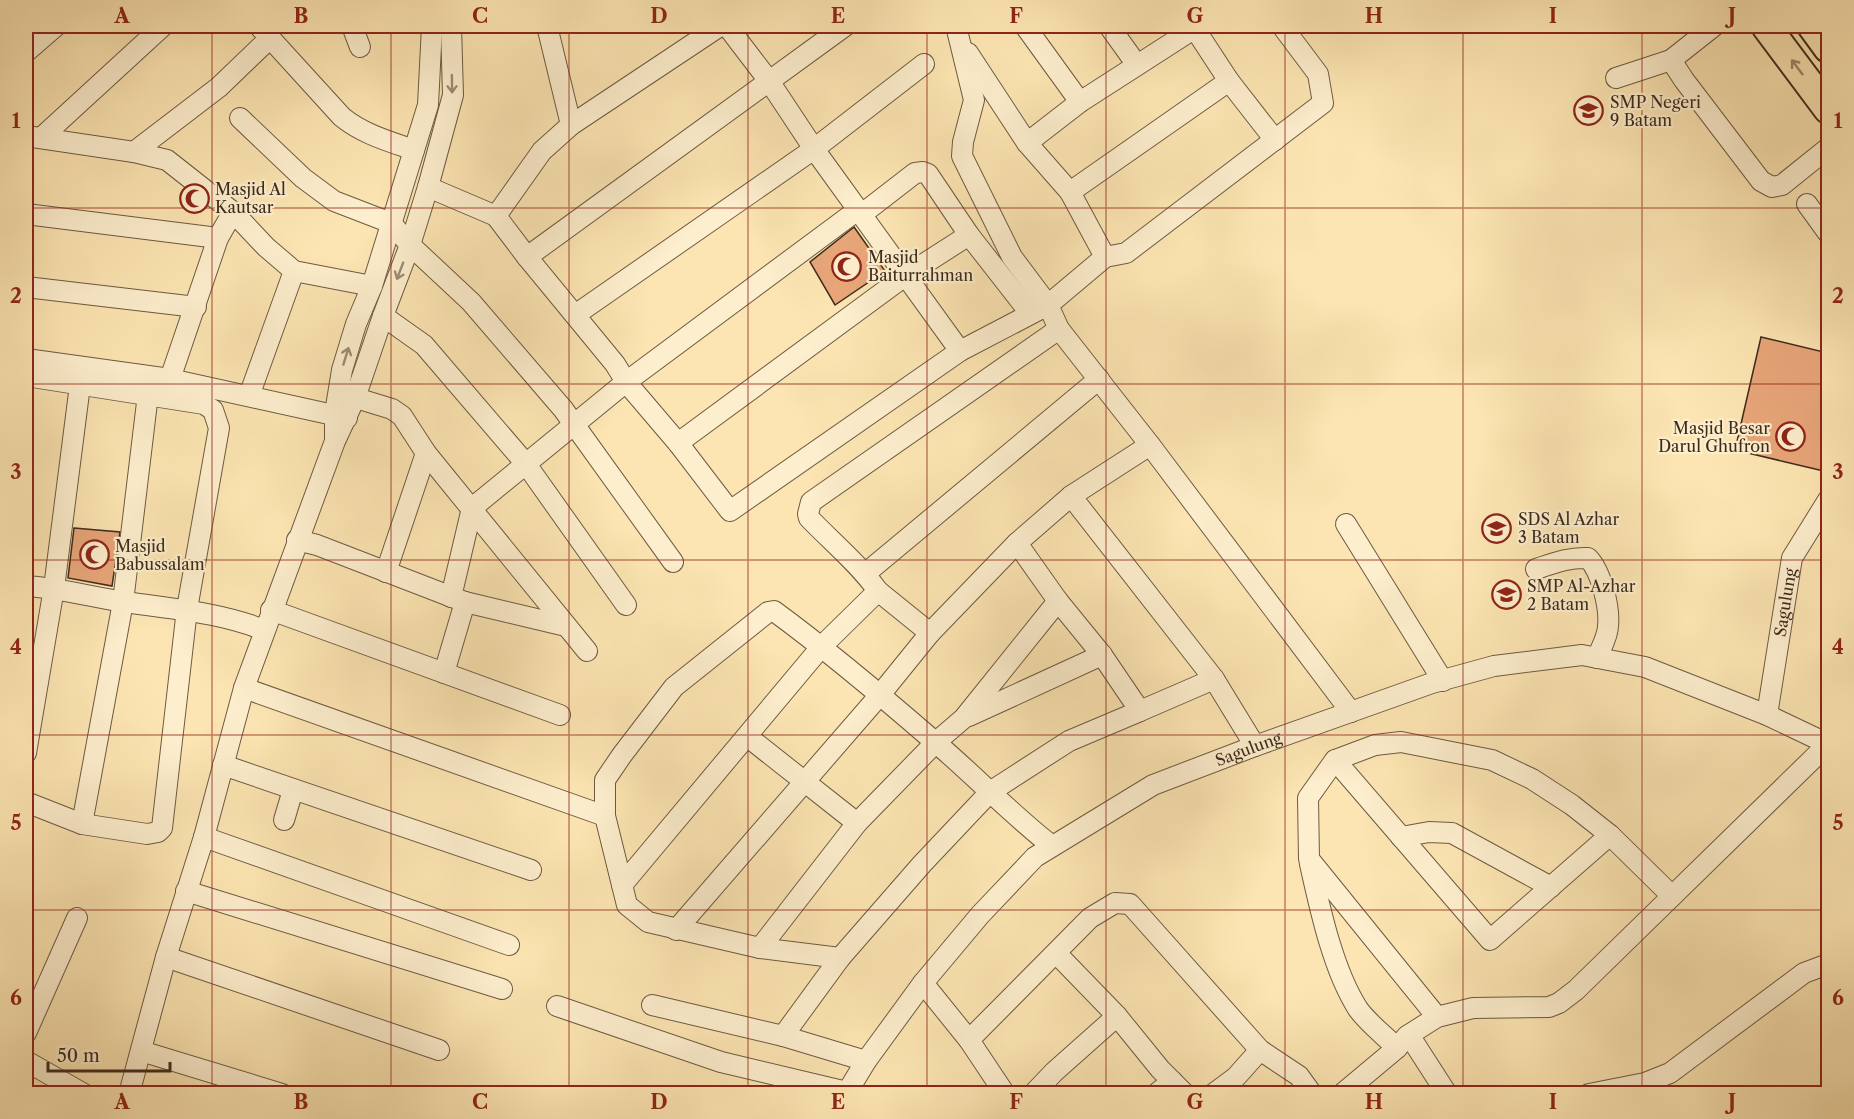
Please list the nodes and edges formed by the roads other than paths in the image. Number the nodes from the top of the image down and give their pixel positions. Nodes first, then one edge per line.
1 (56, 26) edge
2 (163, 26) edge
3 (352, 26) edge
4 (432, 26) edge
5 (452, 26) edge
6 (547, 26) edge
7 (720, 26) edge
8 (727, 26) edge
9 (1025, 26) edge
10 (1109, 26) edge
11 (1282, 26) edge
12 (1714, 26) edge
13 (1766, 26) edge
14 (1194, 27) edge
15 (831, 29) edge
16 (265, 32) edge
17 (959, 34) edge
18 (360, 47) dead end
19 (26, 52) edge
20 (1671, 60) junction
21 (924, 64) dead end
22 (1137, 65) junction
23 (1616, 78) dead end
24 (769, 81) junction
25 (1229, 81) junction
26 (1080, 102) junction
27 (1828, 109) edge
28 (240, 118) dead end
29 (571, 125) junction
30 (34, 136) edge
31 (1275, 140) junction
32 (1028, 143) junction
33 (814, 149) junction
34 (414, 150) junction
35 (1827, 151) edge
36 (134, 152) junction
37 (428, 188) junction
38 (1070, 192) junction
39 (1808, 204) dead end
40 (233, 212) junction
41 (861, 212) junction
42 (26, 214) edge
43 (496, 216) junction
44 (391, 223) junction
45 (1828, 233) edge
46 (969, 236) junction
47 (218, 238) junction
48 (410, 245) junction
49 (526, 257) junction
50 (1105, 257) junction
51 (294, 271) junction
52 (905, 276) junction
53 (372, 286) junction
54 (26, 287) edge
55 (196, 307) junction
56 (1039, 309) junction
57 (575, 315) junction
58 (383, 316) junction
59 (1059, 329) junction
60 (960, 351) junction
61 (26, 359) edge
62 (26, 376) edge
63 (170, 379) junction
64 (1099, 380) junction
65 (626, 382) junction
66 (80, 385) junction
67 (148, 394) junction
68 (347, 395) junction
69 (249, 396) junction
70 (341, 416) junction
71 (574, 424) junction
72 (678, 443) junction
73 (1150, 445) junction
74 (426, 453) junction
75 (526, 464) junction
76 (1071, 496) junction
77 (1828, 500) edge
78 (472, 508) junction
79 (1346, 524) dead end
80 (297, 540) junction
81 (1017, 543) junction
82 (673, 562) dead end
83 (1536, 569) dead end
84 (386, 572) junction
85 (866, 573) junction
86 (26, 586) edge
87 (54, 588) junction
88 (878, 591) junction
89 (458, 599) junction
90 (1058, 601) junction
91 (123, 602) junction
92 (626, 605) dead end
93 (187, 609) junction
94 (271, 610) junction
95 (567, 626) junction
96 (264, 630) junction
97 (930, 633) junction
98 (822, 646) junction
99 (587, 651) dead end
100 (1102, 655) junction
101 (1597, 658) junction
102 (444, 673) junction
103 (1214, 679) junction
104 (1443, 681) junction
105 (244, 688) junction
106 (879, 696) junction
107 (1140, 711) junction
108 (1351, 712) junction
109 (560, 715) dead end
110 (1767, 715) junction
111 (964, 718) junction
112 (748, 737) junction
113 (936, 742) junction
114 (1828, 744) edge
115 (1255, 746) junction
116 (26, 753) edge
117 (1335, 760) junction
118 (223, 765) junction
119 (805, 781) junction
120 (293, 790) junction
121 (990, 792) junction
122 (26, 802) edge
123 (605, 816) junction
124 (284, 820) dead end
125 (857, 823) junction
126 (82, 824) junction
127 (1610, 835) junction
128 (204, 837) junction
129 (1401, 837) junction
130 (1052, 846) junction
131 (1309, 859) junction
132 (531, 870) dead end
133 (622, 885) junction
134 (1551, 887) junction
135 (186, 891) junction
136 (1672, 896) junction
137 (77, 918) dead end
138 (676, 930) junction
139 (509, 945) dead end
140 (760, 948) junction
141 (1056, 953) junction
142 (166, 957) junction
143 (840, 958) junction
144 (1828, 964) edge
145 (923, 983) junction
146 (502, 989) dead end
147 (652, 1005) dead end
148 (556, 1006) dead end
149 (1117, 1016) junction
150 (1437, 1017) junction
151 (26, 1033) edge
152 (783, 1036) junction
153 (969, 1040) junction
154 (1403, 1042) junction
155 (439, 1050) dead end
156 (1260, 1050) junction
157 (141, 1051) junction
158 (26, 1061) edge
159 (866, 1061) junction
160 (223, 1085) edge
161 (1178, 1087) edge
162 (846, 1093) edge
163 (84, 1094) edge
164 (129, 1094) edge
165 (282, 1094) edge
166 (1005, 1094) edge
167 (1033, 1094) edge
168 (1156, 1094) edge
169 (1213, 1094) edge
170 (1312, 1094) edge
171 (1342, 1094) edge
172 (1447, 1094) edge
173 (1589, 1094) edge

1 - 19 street
2 - 30 street
3 - 18 street
4 - 34 street
5 -> 37 street
6 - 29 street
7 - 29 street
8 - 24 street
9 - 26 street
10 - 22 street
11 - 31 street
12 - 20 street
27 -> 13 highway
14 - 22 street
14 - 25 street
15 - 24 street
16 - 34 street
16 - 36 street
17 - 32 street
17 - 56 street
20 - 23 street
20 - 35 street
21 - 33 street
22 - 26 street
24 - 33 street
24 - 49 street
25 - 31 street
25 - 38 street
26 - 32 street
28 - 44 street
29 - 43 street
30 - 36 street
31 - 50 street
32 - 38 street
33 - 41 street
33 - 57 street
34 - 44 street
36 - 40 street
37 - 43 street
37 - 48 street
38 - 50 street
39 - 45 street
40 - 47 street
40 - 51 street
41 - 46 street
41 - 52 street
41 - 65 street
42 - 47 street
43 - 49 street
44 - 48 street
44 - 53 street
46 - 52 street
46 - 56 street
47 - 55 street
48 -> 58 street
48 - 71 street
49 - 57 street
50 - 56 street
51 - 53 street
51 - 69 street
52 - 60 street
52 - 72 street
68 -> 53 street
54 - 55 street
55 - 63 street
56 - 59 street
56 - 60 street
57 - 65 street
58 - 68 street
58 - 75 street
59 - 64 street
59 - 85 street
60 - 72 street
61 - 63 street
62 - 66 street
63 - 69 street
64 - 73 street
64 - 85 street
65 - 71 street
65 - 72 street
66 - 67 street
66 - 87 street
67 - 91 street
67 - 93 street
68 - 70 street
68 - 74 street
69 - 70 street
70 - 80 street
71 - 75 street
71 - 82 street
73 - 76 street
73 - 108 street
74 - 78 street
74 - 84 street
75 - 78 street
75 - 92 street
76 - 81 street
76 - 103 street
77 - 110 street, Sagulung
78 - 89 street
78 - 95 street
79 - 104 street
80 - 84 street
80 - 94 street
81 - 90 street
81 - 97 street
83 - 101 street
84 - 89 street
85 - 88 street
86 - 87 street
87 - 91 street
87 - 116 street
88 - 97 street
88 - 98 street
89 - 95 street
89 - 102 street
90 - 100 street
90 - 111 street
91 - 93 street
91 - 126 street
93 - 96 street
93 - 126 street
94 - 96 street
94 - 102 street
95 - 99 street
96 - 105 street
97 - 106 street
98 - 106 street
98 - 112 street
98 - 123 street
100 - 107 street
100 - 111 street
101 - 104 street, Sagulung
101 - 110 street, Sagulung
102 - 109 street
103 - 107 street
103 - 115 street
104 - 108 street, Sagulung
105 - 118 street
105 - 123 street
106 - 113 street
106 - 119 street
107 - 121 street
108 - 115 street, Sagulung
110 - 114 street, Sagulung
111 - 113 street
112 - 119 street
112 - 133 street
113 - 121 street
113 - 125 street
114 - 136 street
115 - 130 street, Sagulung
117 - 127 street
117 - 129 street
117 - 131 street
118 - 120 street
118 - 128 street
119 - 125 street
119 - 138 street
120 - 124 street
120 - 132 street
121 - 130 street
121 - 143 street
122 - 126 street
123 - 133 street
125 - 140 street
127 - 134 street
127 - 136 street
128 - 135 street
128 - 139 street
129 - 134 street
129 - 134 street
130 - 145 street, Sagulung
131 - 150 street
131 - 154 street
133 - 138 street
135 - 142 street
135 - 146 street
136 - 150 street
137 - 151 street
138 - 140 street
140 - 143 street
141 - 149 street
141 - 153 street
141 - 156 street
142 - 155 street
142 - 157 street
143 - 152 street
144 - 173 street
145 - 153 street
145 - 159 street, Sagulung
147 - 152 street
148 - 162 street
149 - 161 street
149 - 167 street
150 - 154 street
152 - 159 street
153 - 166 street
154 - 171 street
154 - 172 street
156 - 169 street
156 - 170 street
157 - 160 street
157 - 164 street
158 - 163 street
159 - 162 street, Sagulung
160 - 165 street
161 - 168 street

